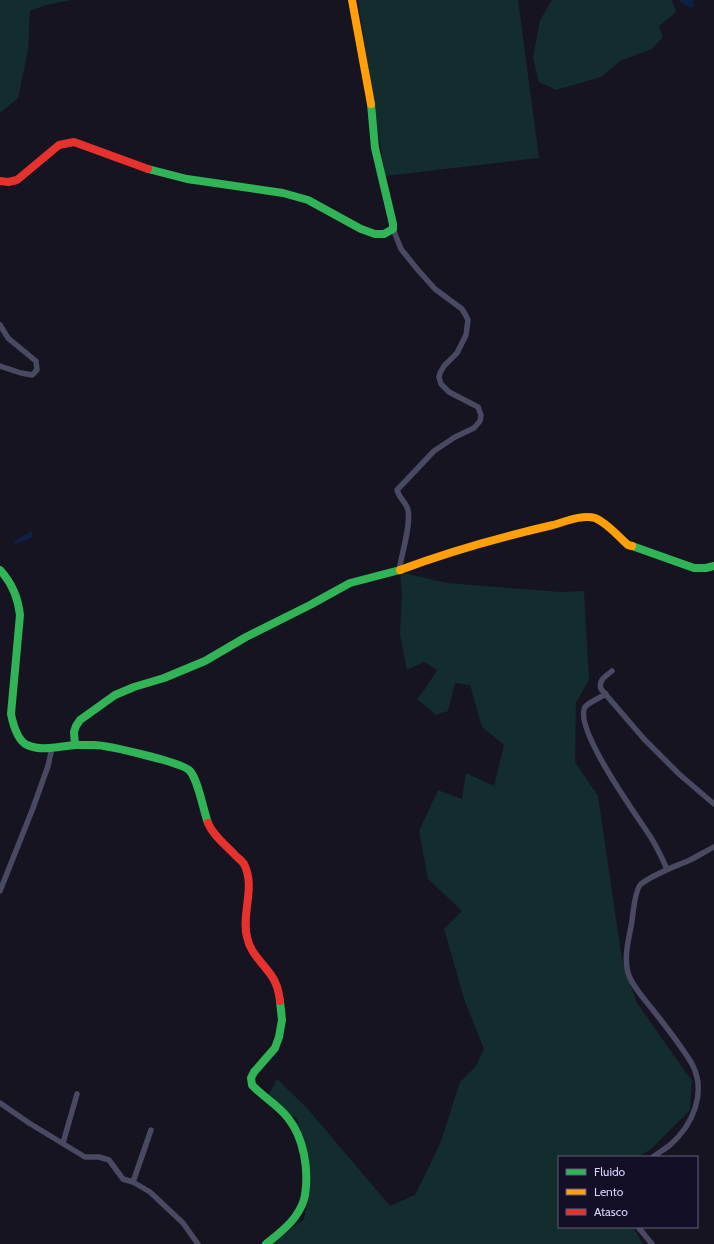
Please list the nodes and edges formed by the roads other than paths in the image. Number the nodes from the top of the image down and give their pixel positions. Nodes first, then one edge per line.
1 (352, 0) edge
2 (0, 181) edge
3 (393, 228) junction
4 (0, 326) edge
5 (0, 366) edge
6 (714, 566) edge
7 (0, 570) edge
8 (399, 570) junction
9 (612, 671) dead end
10 (606, 694) junction
11 (75, 745) junction
12 (52, 748) junction
13 (714, 804) edge
14 (714, 847) edge
15 (667, 869) junction
16 (0, 891) edge
17 (77, 1094) dead end
18 (0, 1103) edge
19 (151, 1130) dead end
20 (63, 1143) junction
21 (654, 1156) edge
22 (133, 1182) junction
23 (639, 1228) edge
24 (198, 1244) edge
25 (266, 1244) edge
26 (652, 1244) edge

1 - 3 street
2 - 3 street
3 - 8 street
4 - 5 street
6 - 8 street
7 - 12 street
8 - 11 street
9 - 10 street
10 - 13 street
10 - 15 street
11 - 12 street
11 - 25 street
12 - 16 street
14 - 15 street
15 - 21 street
17 - 20 street
18 - 20 street
19 - 22 street
20 - 22 street
22 - 24 street
23 - 26 street

